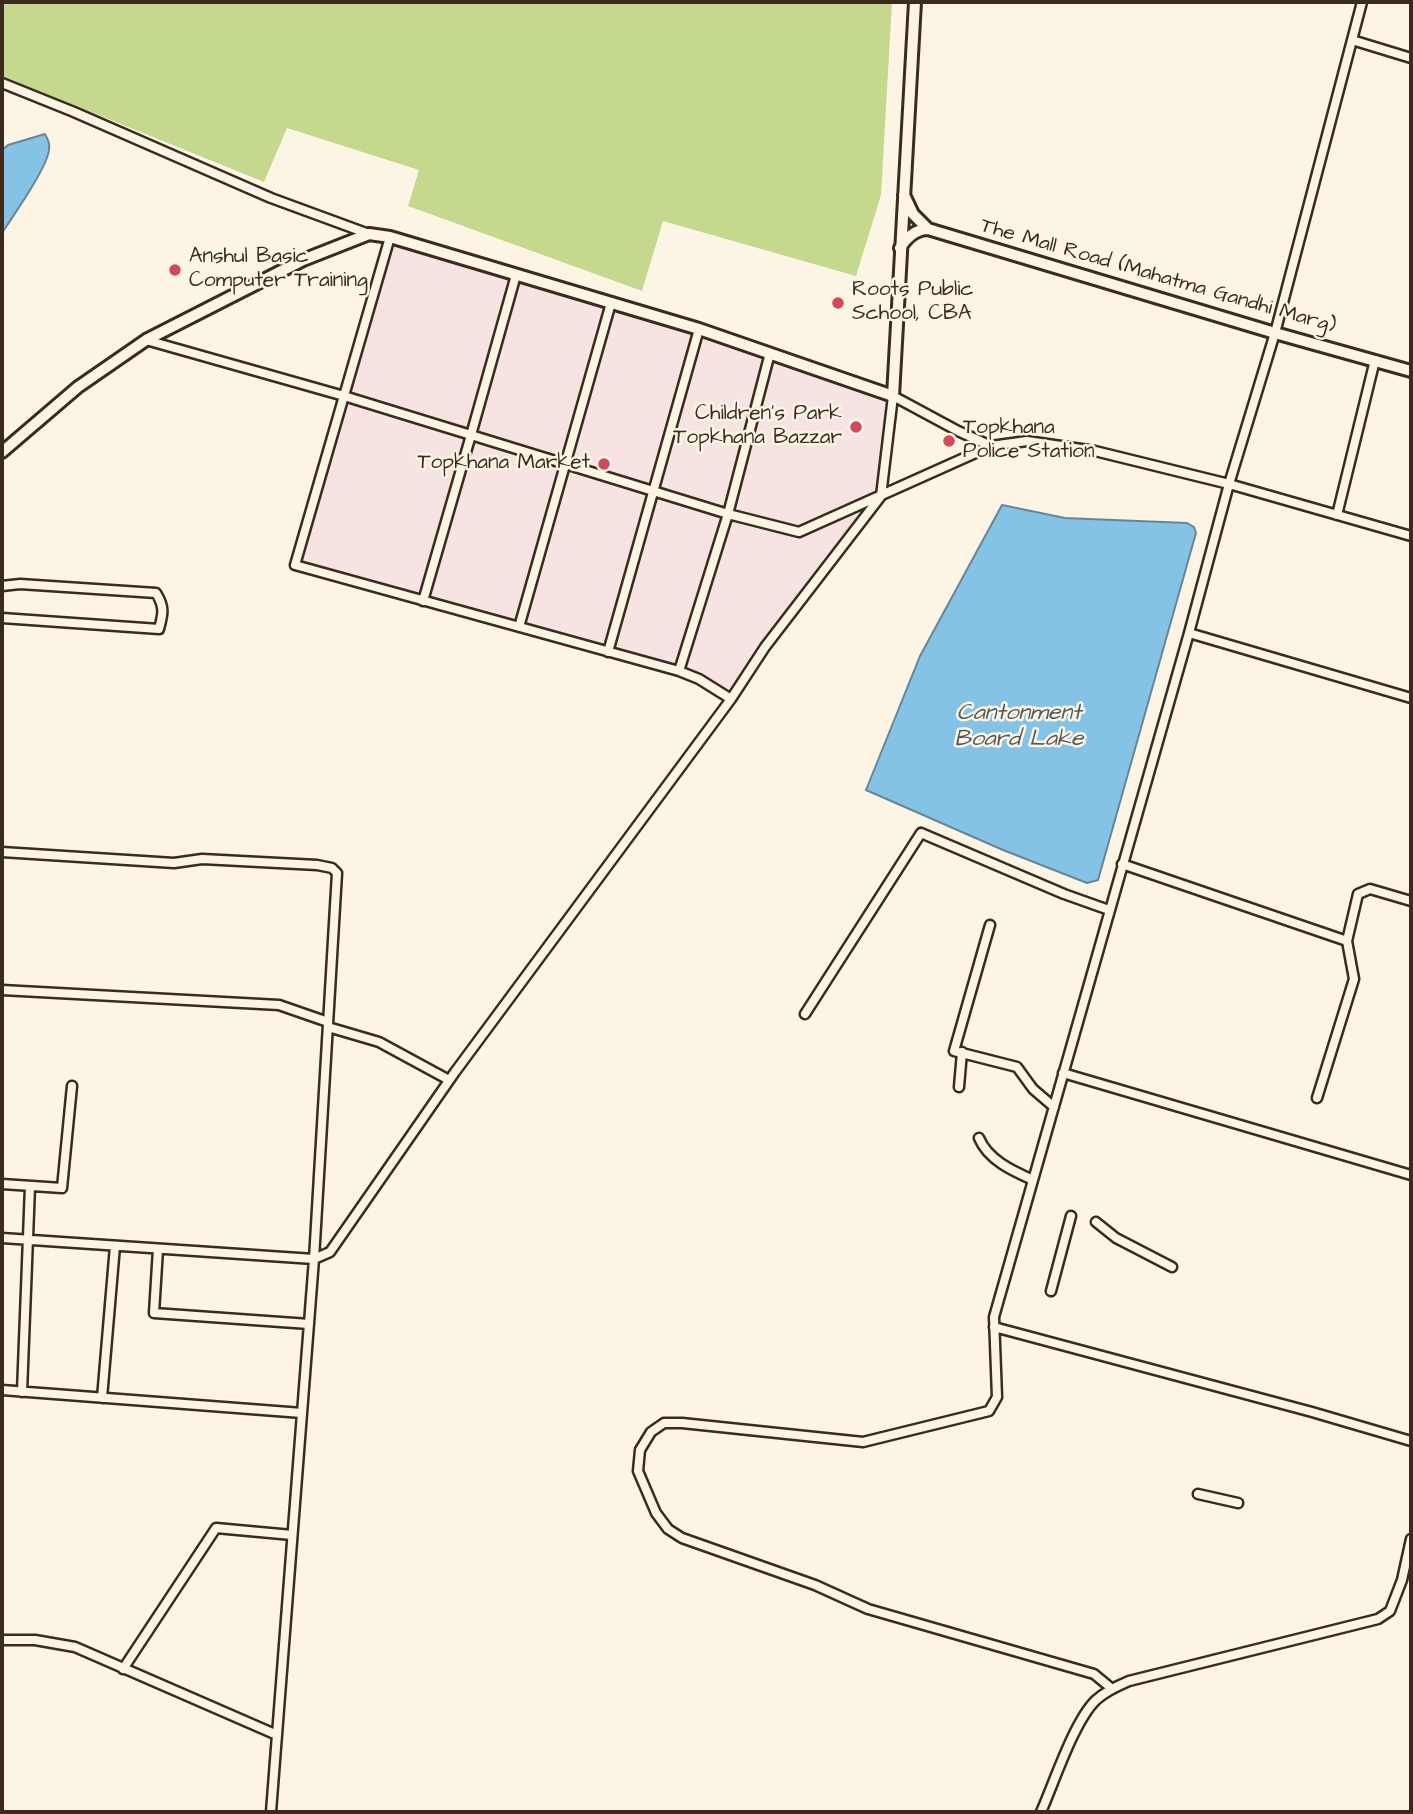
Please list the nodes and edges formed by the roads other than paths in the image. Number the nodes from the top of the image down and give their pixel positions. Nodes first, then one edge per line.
1 (915, 2) edge
2 (1362, 2) edge
3 (1352, 40) junction
4 (1411, 58) edge
5 (2, 83) edge
6 (903, 193) junction
7 (928, 229) junction
8 (369, 234) junction
9 (390, 237) junction
10 (900, 247) junction
11 (516, 275) junction
12 (611, 303) junction
13 (699, 329) junction
14 (1275, 332) junction
15 (146, 340) junction
16 (770, 353) junction
17 (1375, 360) junction
18 (1411, 371) edge
19 (344, 396) junction
20 (893, 396) junction
21 (471, 435) junction
22 (991, 446) junction
23 (2, 453) edge
24 (565, 464) junction
25 (1229, 484) junction
26 (653, 490) junction
27 (881, 496) junction
28 (728, 514) junction
29 (1337, 515) junction
30 (1411, 536) edge
31 (2, 586) edge
32 (423, 600) junction
33 (2, 618) edge
34 (519, 627) junction
35 (1189, 633) junction
36 (608, 652) junction
37 (679, 671) junction
38 (1411, 698) edge
39 (731, 699) junction
40 (2, 852) edge
41 (1122, 864) junction
42 (1411, 901) edge
43 (1110, 910) junction
44 (990, 925) dead end
45 (1347, 941) junction
46 (2, 990) edge
47 (805, 1013) dead end
48 (328, 1025) junction
49 (962, 1052) junction
50 (1063, 1073) junction
51 (449, 1080) junction
52 (72, 1086) dead end
53 (959, 1087) dead end
54 (1317, 1098) dead end
55 (1054, 1107) junction
56 (979, 1138) dead end
57 (1411, 1175) edge
58 (1033, 1180) junction
59 (2, 1184) edge
60 (30, 1186) junction
61 (1071, 1216) dead end
62 (1096, 1222) dead end
63 (2, 1238) edge
64 (28, 1240) junction
65 (115, 1246) junction
66 (158, 1249) junction
67 (314, 1259) junction
68 (1172, 1266) dead end
69 (1051, 1290) dead end
70 (309, 1324) junction
71 (994, 1327) junction
72 (2, 1390) edge
73 (22, 1392) junction
74 (102, 1398) junction
75 (302, 1413) junction
76 (1411, 1441) edge
77 (1198, 1494) dead end
78 (1238, 1503) dead end
79 (292, 1535) junction
80 (1411, 1539) edge
81 (2, 1640) edge
82 (123, 1669) junction
83 (1111, 1688) junction
84 (277, 1735) junction
85 (271, 1812) edge
86 (1041, 1812) edge

1 - 6 street
2 - 3 street
3 - 4 street
3 - 14 street
5 - 8 street
6 - 7 street
6 - 10 street
7 - 10 street
7 - 14 street, The Mall Road (Mahatma Gandhi Marg)
8 - 9 street
8 - 15 street
9 - 11 street
9 - 19 street
10 - 20 street
11 - 12 street
11 - 21 street
12 - 13 street
12 - 24 street
13 - 16 street
13 - 26 street
14 - 17 street, The Mall Road (Mahatma Gandhi Marg)
14 - 25 street
15 - 19 street
15 - 23 street
16 - 20 street
16 - 28 street
17 - 18 street, The Mall Road (Mahatma Gandhi Marg)
17 - 29 street
19 - 21 street
19 - 32 street
20 - 22 street
20 - 27 street
21 - 24 street
21 - 32 street
22 - 25 street
22 - 27 street
24 - 26 street
24 - 34 street
25 - 29 street
25 - 35 street
26 - 28 street
26 - 36 street
27 - 28 street
27 - 39 street
28 - 37 street
29 - 30 street
31 - 33 street
32 - 34 street
34 - 36 street
35 - 38 street
35 - 41 street
36 - 37 street
37 - 39 street
39 - 51 street
40 - 48 street
41 - 43 street
41 - 45 street
42 - 45 street
43 - 47 street
43 - 50 street
44 - 49 street
45 - 54 street
46 - 48 street
48 - 51 street
48 - 67 street
49 - 53 street
49 - 55 street
50 - 55 street
50 - 57 street
51 - 67 street
52 - 60 street
55 - 58 street
56 - 58 street
58 - 71 street
59 - 60 street
60 - 64 street
61 - 69 street
62 - 68 street
63 - 64 street
64 - 65 street
64 - 73 street
65 - 66 street
65 - 74 street
66 - 67 street
66 - 70 street
67 - 70 street
70 - 75 street
71 - 76 street
71 - 83 street
72 - 73 street
73 - 74 street
74 - 75 street
75 - 79 street
77 - 78 street
79 - 82 street
79 - 84 street
80 - 83 street
81 - 82 street
82 - 84 street
83 - 86 street
84 - 85 street

